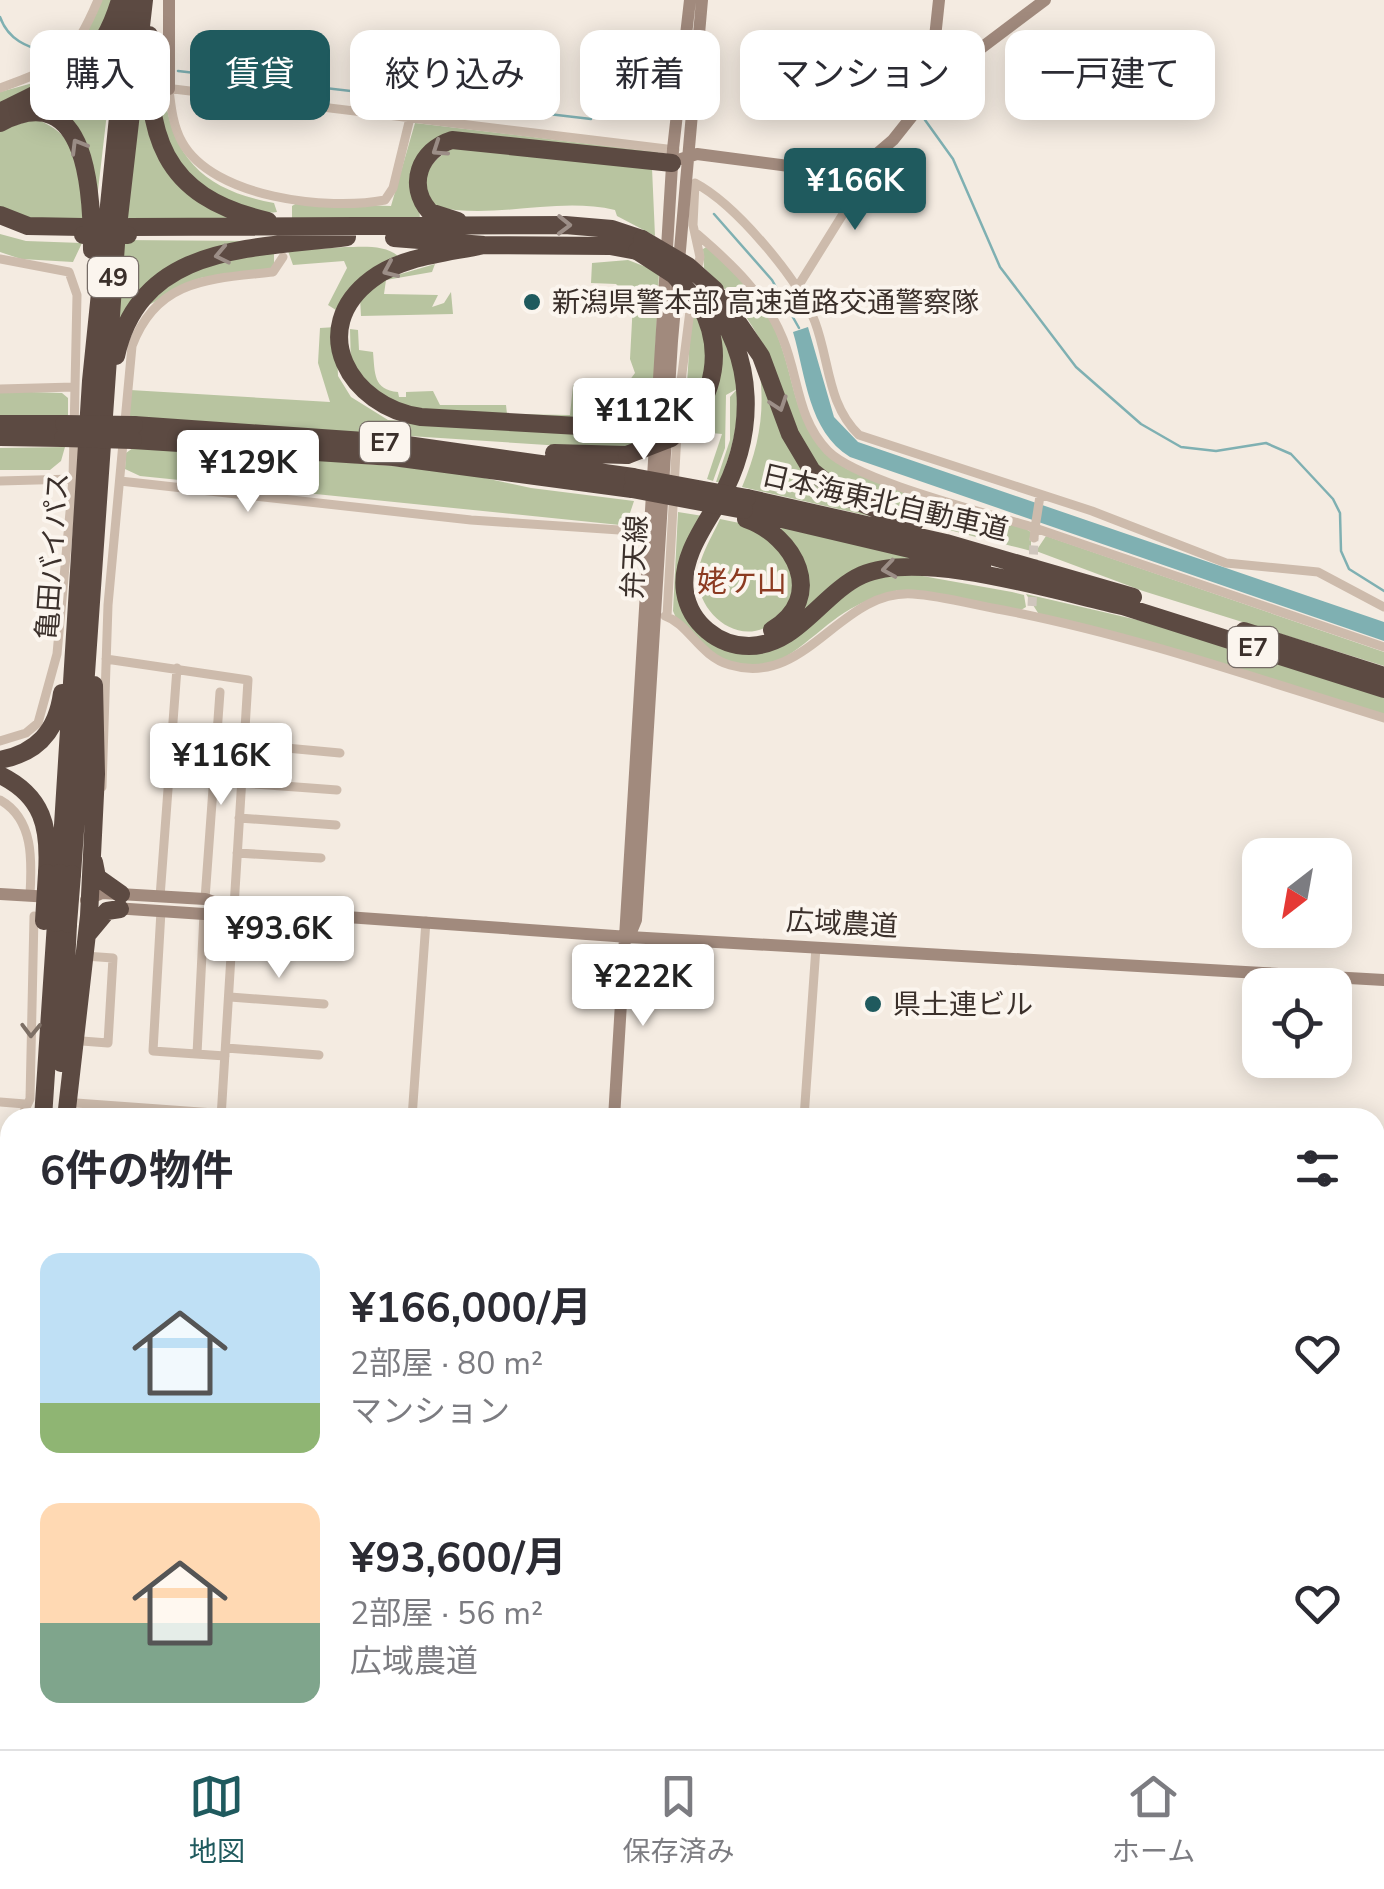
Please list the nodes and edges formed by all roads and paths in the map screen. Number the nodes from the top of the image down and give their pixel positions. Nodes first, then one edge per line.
1 (98, 0) edge
2 (120, 0) edge
3 (130, 0) edge
4 (147, 0) edge
5 (169, 0) edge
6 (690, 0) edge
7 (702, 0) edge
8 (939, 0) edge
9 (1045, 0) edge
10 (82, 30) edge
11 (167, 30) edge
12 (936, 30) edge
13 (985, 45) edge
14 (30, 77) edge
15 (0, 88) edge
16 (170, 89) edge
17 (350, 111) edge
18 (0, 112) edge
19 (170, 112) edge
20 (410, 120) edge
21 (424, 120) edge
22 (908, 120) edge
23 (0, 124) edge
24 (677, 156) junction
25 (865, 164) junction
26 (284, 199) junction
27 (283, 211) dead end
28 (0, 216) edge
29 (0, 225) edge
30 (483, 225) junction
31 (326, 227) junction
32 (128, 231) junction
33 (83, 232) junction
34 (696, 233) junction
35 (353, 236) junction
36 (484, 245) junction
37 (640, 245) junction
38 (283, 257) dead end
39 (0, 259) edge
40 (795, 291) junction
41 (707, 297) junction
42 (772, 308) junction
43 (83, 384) junction
44 (0, 390) edge
45 (0, 424) edge
46 (63, 431) junction
47 (661, 431) junction
48 (134, 432) junction
49 (0, 437) edge
50 (393, 443) junction
51 (73, 479) junction
52 (0, 481) edge
53 (120, 481) junction
54 (632, 487) junction
55 (1040, 496) junction
56 (744, 508) junction
57 (1035, 530) junction
58 (648, 532) junction
59 (93, 555) junction
60 (1127, 601) junction
61 (1384, 607) edge
62 (661, 615) junction
63 (1384, 646) edge
64 (81, 647) junction
65 (106, 659) junction
66 (177, 668) junction
67 (1384, 676) edge
68 (1384, 689) edge
69 (220, 692) dead end
70 (1384, 718) edge
71 (0, 741) edge
72 (244, 744) junction
73 (340, 753) dead end
74 (0, 760) edge
75 (0, 775) edge
76 (242, 783) junction
77 (337, 790) dead end
78 (0, 800) edge
79 (93, 814) junction
80 (240, 818) junction
81 (336, 825) dead end
82 (91, 847) junction
83 (237, 853) junction
84 (320, 858) dead end
85 (60, 873) junction
86 (0, 894) edge
87 (30, 895) junction
88 (86, 900) junction
89 (121, 902) junction
90 (161, 904) junction
91 (204, 906) junction
92 (234, 908) junction
93 (50, 921) junction
94 (426, 921) junction
95 (628, 937) junction
96 (86, 946) junction
97 (816, 946) junction
98 (1384, 980) edge
99 (230, 997) junction
100 (324, 1004) dead end
101 (82, 1041) junction
102 (225, 1052) junction
103 (197, 1054) junction
104 (319, 1055) dead end
105 (0, 1102) edge
106 (24, 1104) junction
107 (23, 1108) edge
108 (26, 1108) edge
109 (44, 1108) edge
110 (67, 1108) edge
111 (68, 1108) edge
112 (68, 1108) edge
113 (222, 1108) edge
114 (413, 1108) edge
115 (615, 1108) edge
116 (805, 1108) edge

1 - 10 street
2 - 18 highway
3 - 43 highway, 亀田バイパス / 49
4 - 31 highway
4 - 59 highway, 亀田バイパス / 49
5 - 11 street
6 - 24 street, 弁天線
7 - 24 street, 弁天線
8 - 12 street
9 - 13 street
14 - 15 street
16 - 17 street
19 - 26 street
20 - 26 street
21 - 24 street
22 - 25 street
43 -> 23 highway
24 - 25 street
24 -> 30 highway
24 - 47 street, 弁天線
25 - 40 street
26 - 27 street
28 - 33 highway
29 - 33 highway
30 - 31 highway
30 -> 37 highway
31 - 32 highway
32 - 33 highway
32 - 35 highway
34 - 40 street
34 - 42 street
34 - 62 street
35 - 36 highway
35 -> 59 highway
36 - 37 highway
36 -> 47 highway
37 - 41 highway, bridge
38 - 53 street
39 - 43 street
40 - 42 street
40 - 55 street
41 - 50 highway, bridge
41 - 56 highway
41 -> 60 highway
60 -> 41 highway
42 - 57 street
43 - 44 street
43 - 51 street
43 - 64 highway, 亀田バイパス / 49
45 - 46 highway, E7
46 - 48 highway, E7, bridge
46 - 49 highway, E7
47 - 58 street, 弁天線
47 - 62 street, 弁天線
48 - 50 highway, E7
48 - 54 highway, E7
50 - 54 highway, E7
51 - 52 street
51 - 71 street
53 - 58 street
53 - 65 street
54 - 56 highway, 日本海東北自動車道, bridge
55 - 57 street
55 - 61 street
56 - 60 highway, 日本海東北自動車道 / E7
57 - 63 street
58 - 95 street, 弁天線
59 - 64 highway, 亀田バイパス / 49
60 - 67 highway, 日本海東北自動車道 / E7
60 - 68 highway, 日本海東北自動車道 / E7
62 - 70 street
62 - 95 street, 弁天線
64 - 74 highway
64 - 79 highway
64 - 85 highway, 亀田バイパス / 49
65 - 66 street
65 - 79 street
66 - 72 street
66 - 90 street
69 - 91 street
72 - 73 street
72 - 76 street
75 - 85 highway
76 - 77 street
76 - 80 street
78 - 87 street
79 - 82 highway
80 - 81 street
80 - 83 street
82 - 88 highway
82 - 89 highway
83 - 84 street
83 - 92 street
85 - 93 highway, 亀田バイパス / 49, bridge
86 - 87 street
87 - 88 street
88 - 89 street
88 - 96 highway
89 - 90 street, 広域農道
89 - 96 highway
90 - 91 street, 広域農道
90 - 103 street
91 - 92 street, 広域農道
91 - 103 street
92 - 94 street, 広域農道
92 - 99 street
93 -> 106 street
93 - 109 highway, 亀田バイパス / 49
93 - 110 highway, 亀田バイパス / 49
94 - 95 street, 広域農道
94 - 114 street
95 - 97 street, 広域農道
95 - 115 street, 弁天線
96 - 101 street
96 - 101 street
96 - 111 highway
97 - 98 street, 広域農道
97 - 116 street
99 - 100 street
99 - 102 street
101 - 112 street
102 - 103 street
102 - 104 street
102 - 113 street
105 - 106 street
106 - 107 street
106 - 108 street

